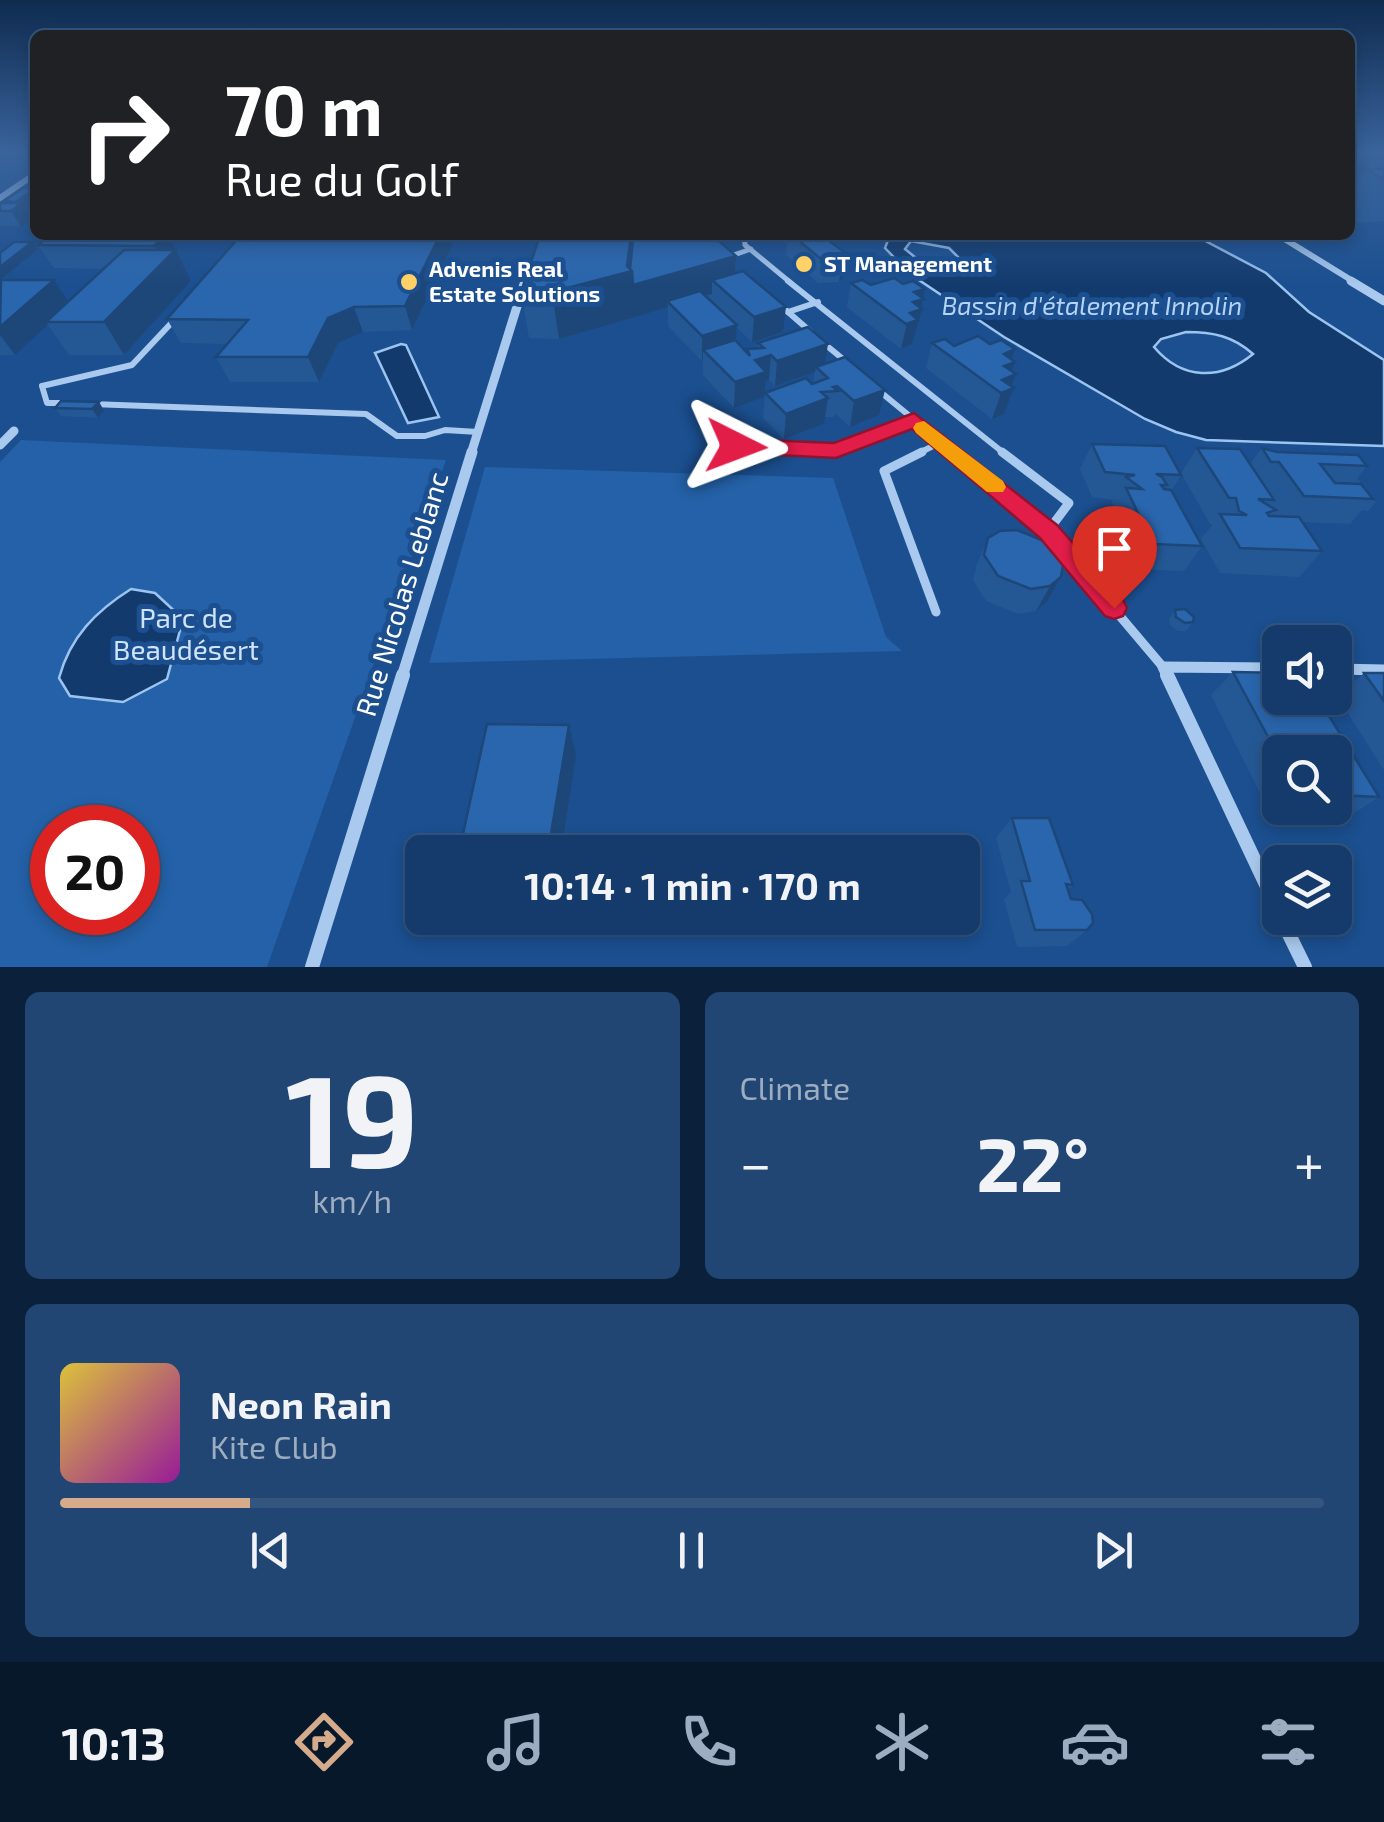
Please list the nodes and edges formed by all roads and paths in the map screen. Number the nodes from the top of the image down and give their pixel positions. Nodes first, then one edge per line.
1 (746, 240) edge
2 (1286, 240) edge
3 (714, 247) edge
4 (751, 249) junction
5 (725, 258) junction
6 (738, 268) edge
7 (528, 271) edge
8 (775, 301) edge
9 (1384, 301) edge
10 (818, 302) junction
11 (788, 312) junction
12 (178, 315) edge
13 (858, 372) edge
14 (872, 385) edge
15 (914, 420) junction
16 (0, 430) edge
17 (478, 432) junction
18 (941, 442) junction
19 (0, 445) edge
20 (736, 446) dead end
21 (1048, 531) junction
22 (936, 612) dead end
23 (1163, 667) junction
24 (1262, 668) edge
25 (1352, 669) edge
26 (1384, 670) edge
27 (1262, 876) edge
28 (1290, 935) edge
29 (312, 967) edge
30 (1305, 967) edge

1 - 4 lane
2 - 9 street
3 - 5 lane
4 - 5 lane
4 - 10 lane
5 - 6 lane
7 - 17 street, Rue Nicolas Leblanc
8 - 11 lane
10 - 11 lane
10 - 21 lane
11 - 13 lane
12 - 17 lane
14 - 15 lane
15 - 18 lane
15 - 20 lane
16 - 19 street
17 - 29 street, Rue Nicolas Leblanc
18 - 21 lane
18 - 22 lane
21 - 23 lane
23 - 24 street
23 - 27 street
25 - 26 street
28 - 30 street

